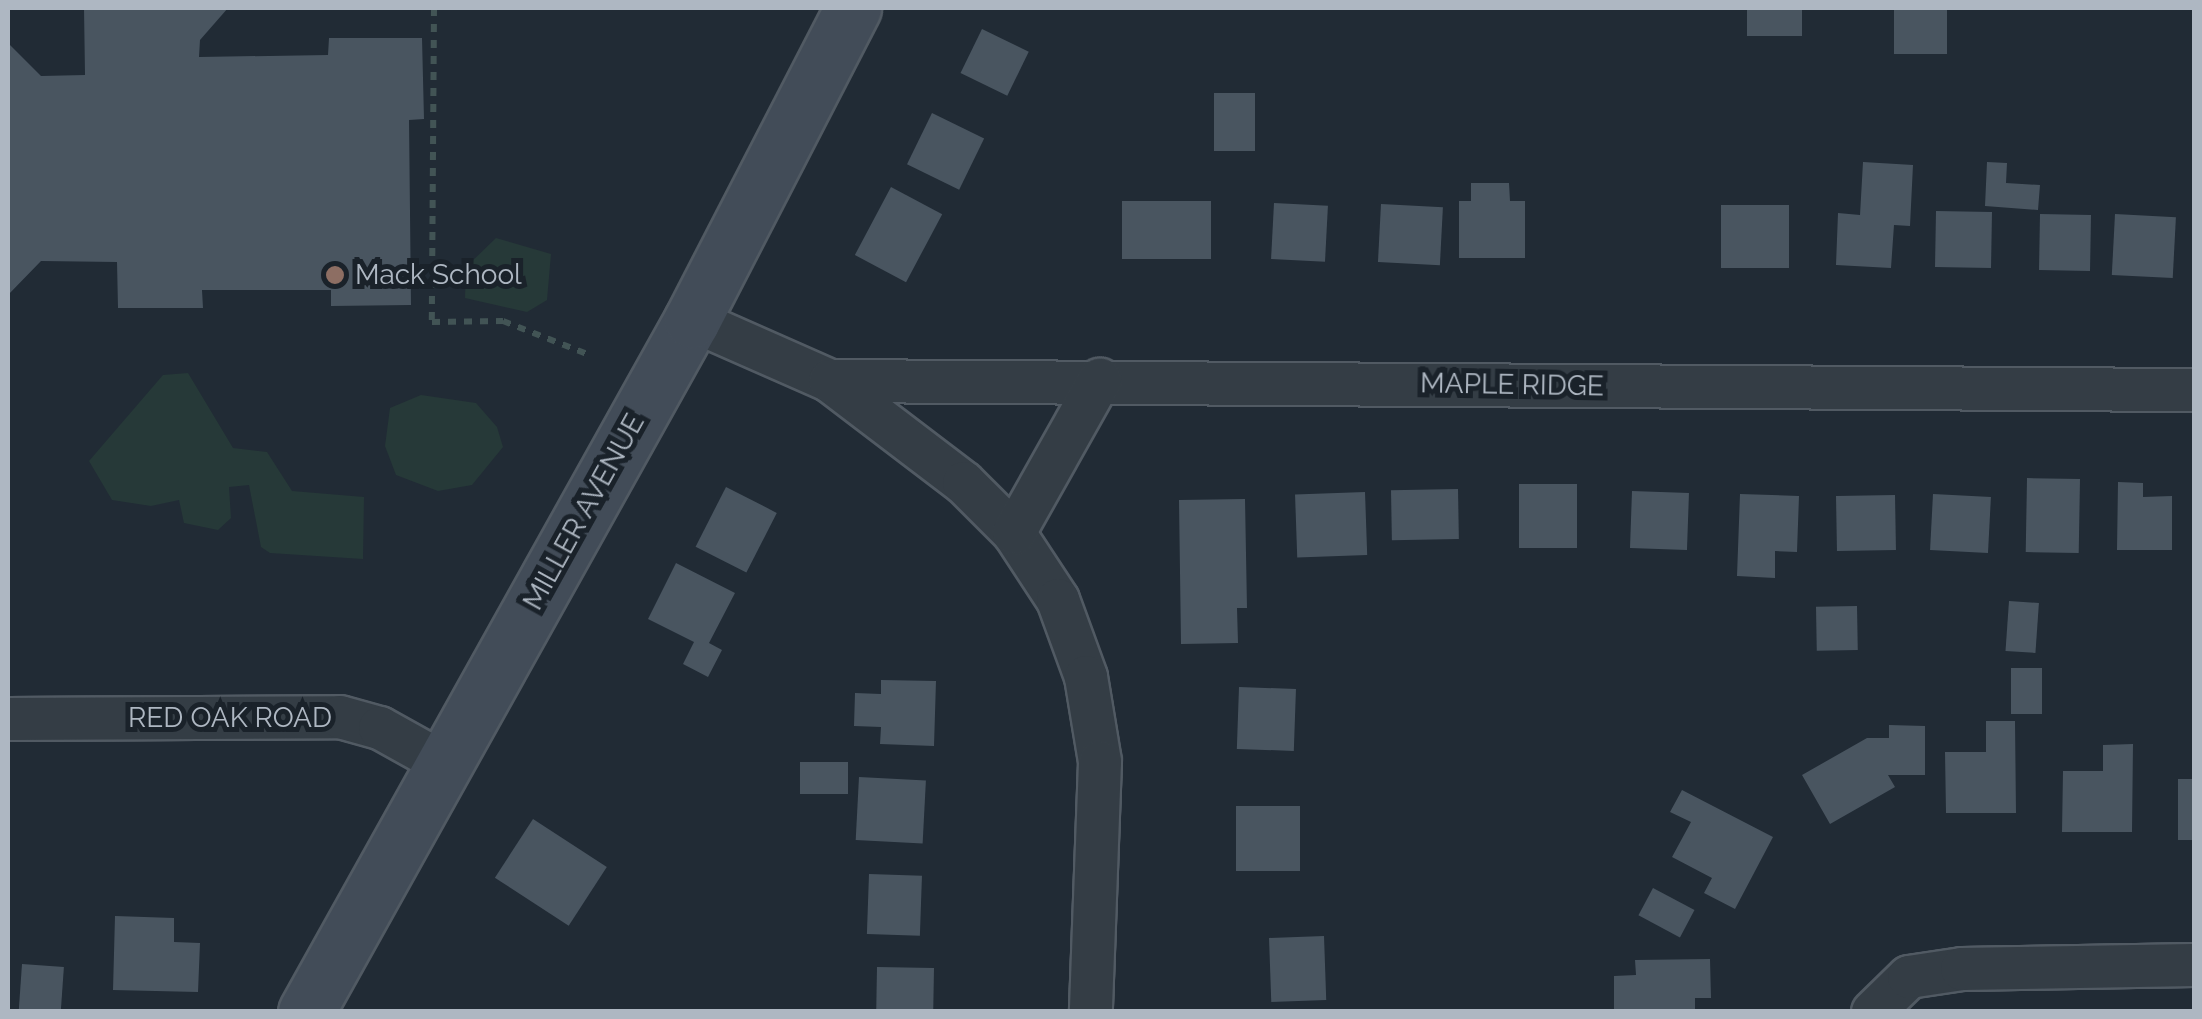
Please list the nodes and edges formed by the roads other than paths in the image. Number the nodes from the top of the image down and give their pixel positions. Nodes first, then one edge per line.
1 (853, 8) edge
2 (692, 320) junction
3 (1100, 380) junction
4 (830, 381) junction
5 (2194, 390) edge
6 (1014, 533) junction
7 (8, 719) edge
8 (443, 763) junction
9 (2194, 966) edge
10 (306, 1012) edge
11 (1090, 1012) edge
12 (1874, 1012) edge

1 - 2 main road, MILLER AVENUE
2 - 4 street
2 - 8 main road, MILLER AVENUE
3 - 4 street, MAPLE RIDGE
3 - 5 street, MAPLE RIDGE
3 - 6 street
4 - 6 street
6 - 11 street
7 - 8 street, RED OAK ROAD
8 - 10 main road, MILLER AVENUE
9 - 12 street

